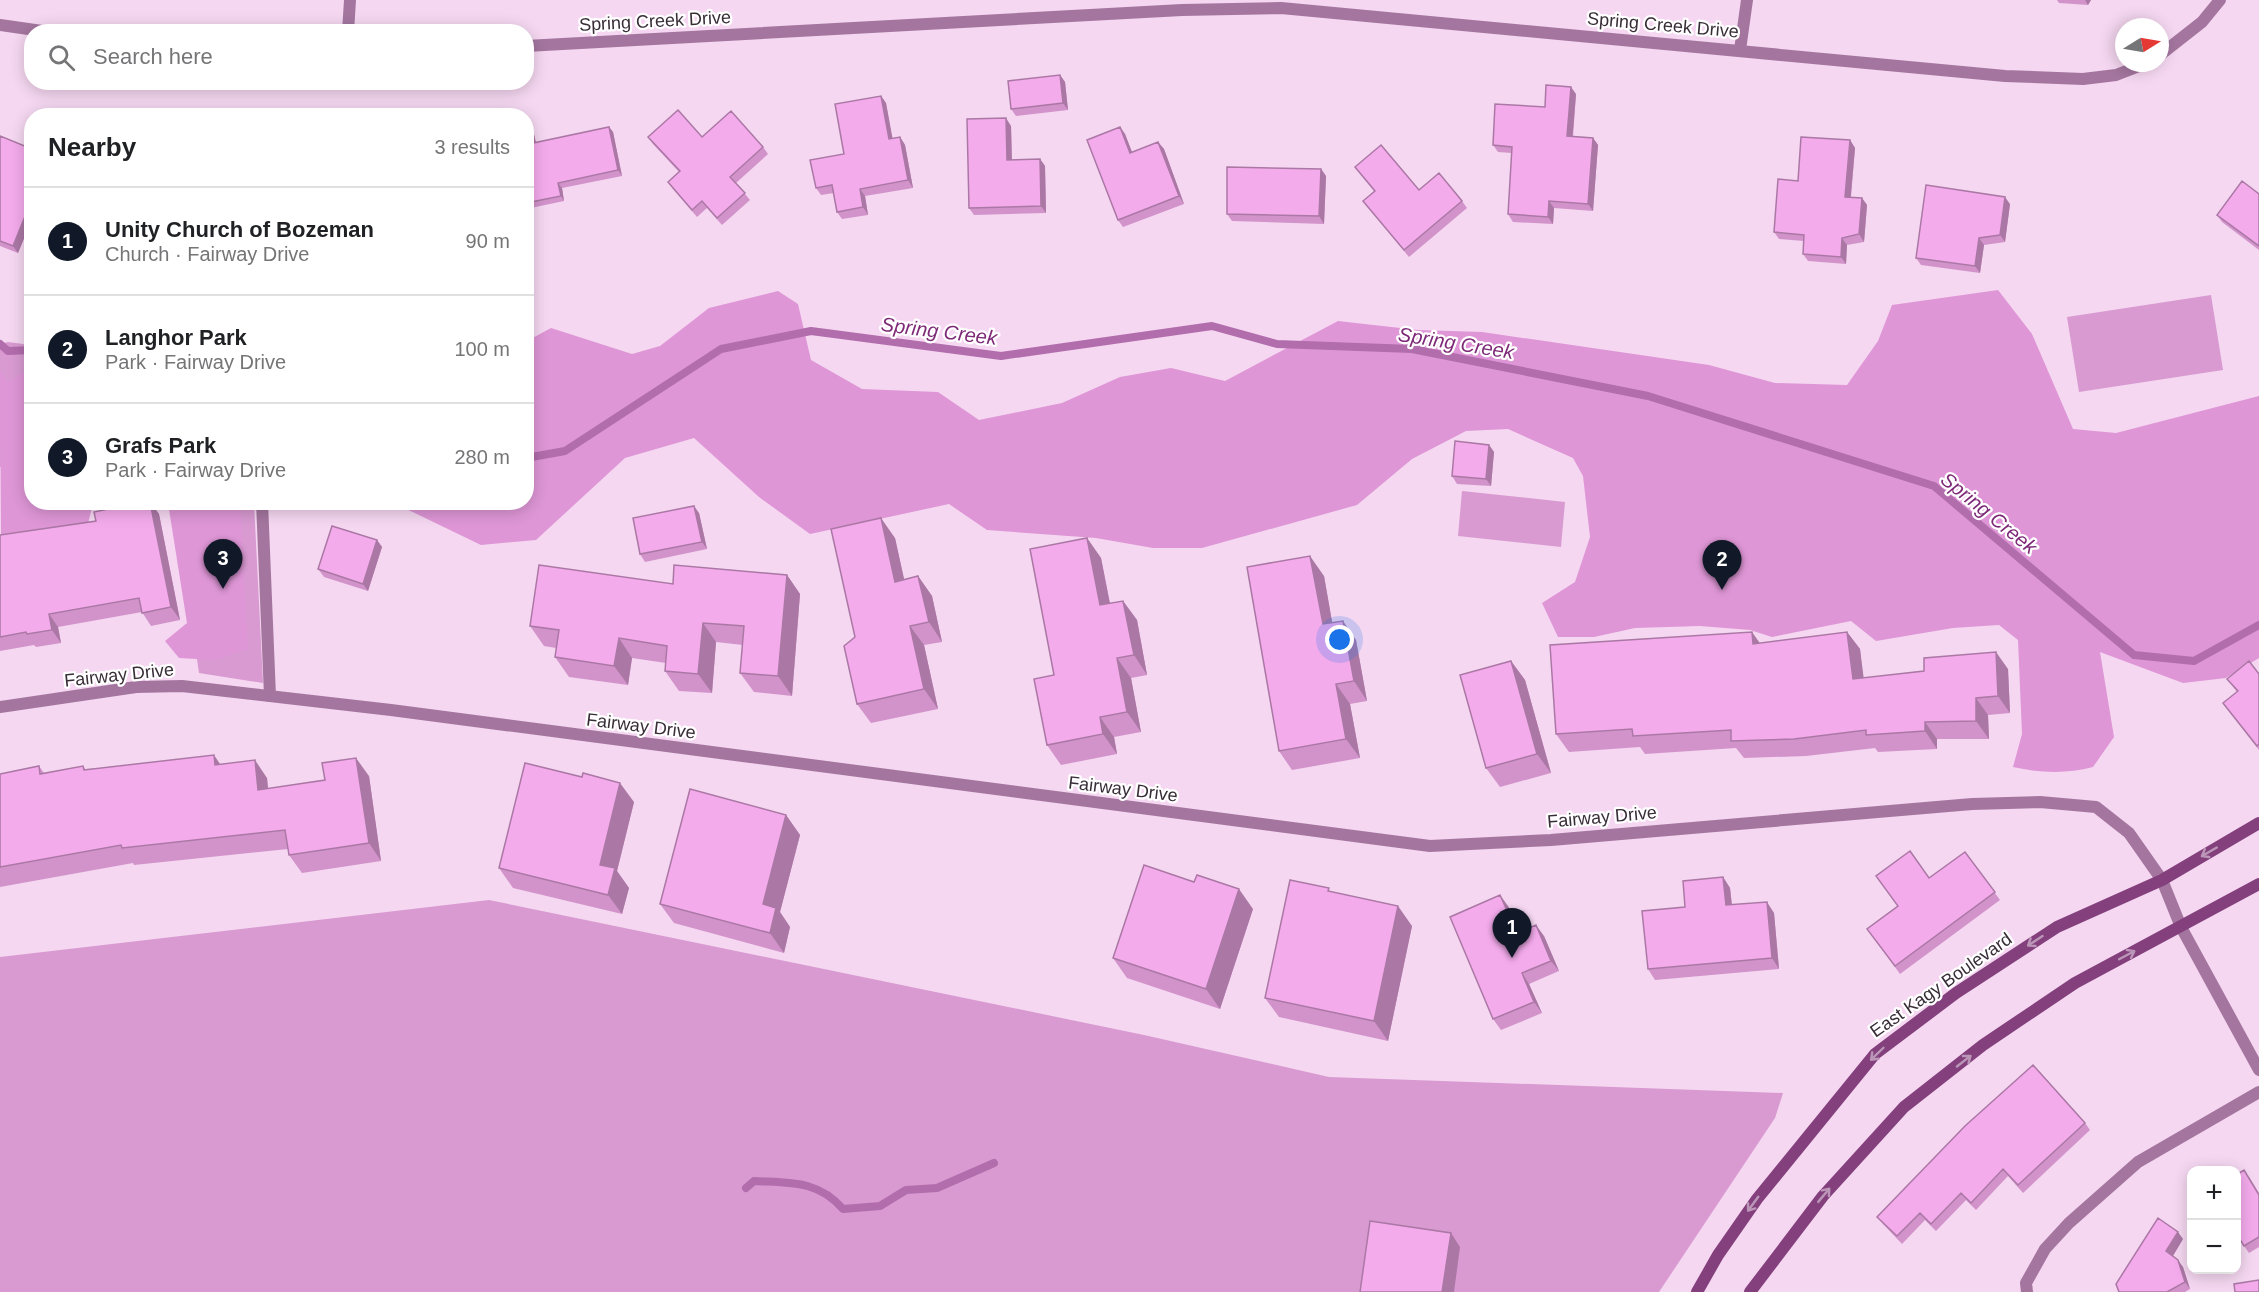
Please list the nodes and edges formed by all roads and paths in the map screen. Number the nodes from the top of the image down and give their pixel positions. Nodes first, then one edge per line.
1 (350, 0) edge
2 (1747, 0) edge
3 (2220, 0) edge
4 (348, 24) edge
5 (0, 25) edge
6 (24, 28) edge
7 (534, 46) edge
8 (2169, 48) edge
9 (1740, 50) junction
10 (2124, 72) edge
11 (262, 510) edge
12 (270, 696) junction
13 (0, 707) edge
14 (2259, 823) edge
15 (2162, 880) junction
16 (2259, 884) edge
17 (2181, 927) junction
18 (2259, 1070) edge
19 (2259, 1092) edge
20 (1697, 1292) edge
21 (1750, 1292) edge
22 (2027, 1292) edge

1 - 4 street
2 - 9 street
3 - 8 street
5 - 6 street
7 - 9 street, Spring Creek Drive
9 - 10 street, Spring Creek Drive
11 - 12 street
12 - 13 street, Fairway Drive
12 - 15 street, Fairway Drive
14 -> 15 main road, East Kagy Boulevard
15 - 17 street, Fairway Drive
15 -> 20 main road, East Kagy Boulevard
16 - 17 main road
17 - 18 street, Fairway Drive
21 -> 17 main road
19 - 22 street

